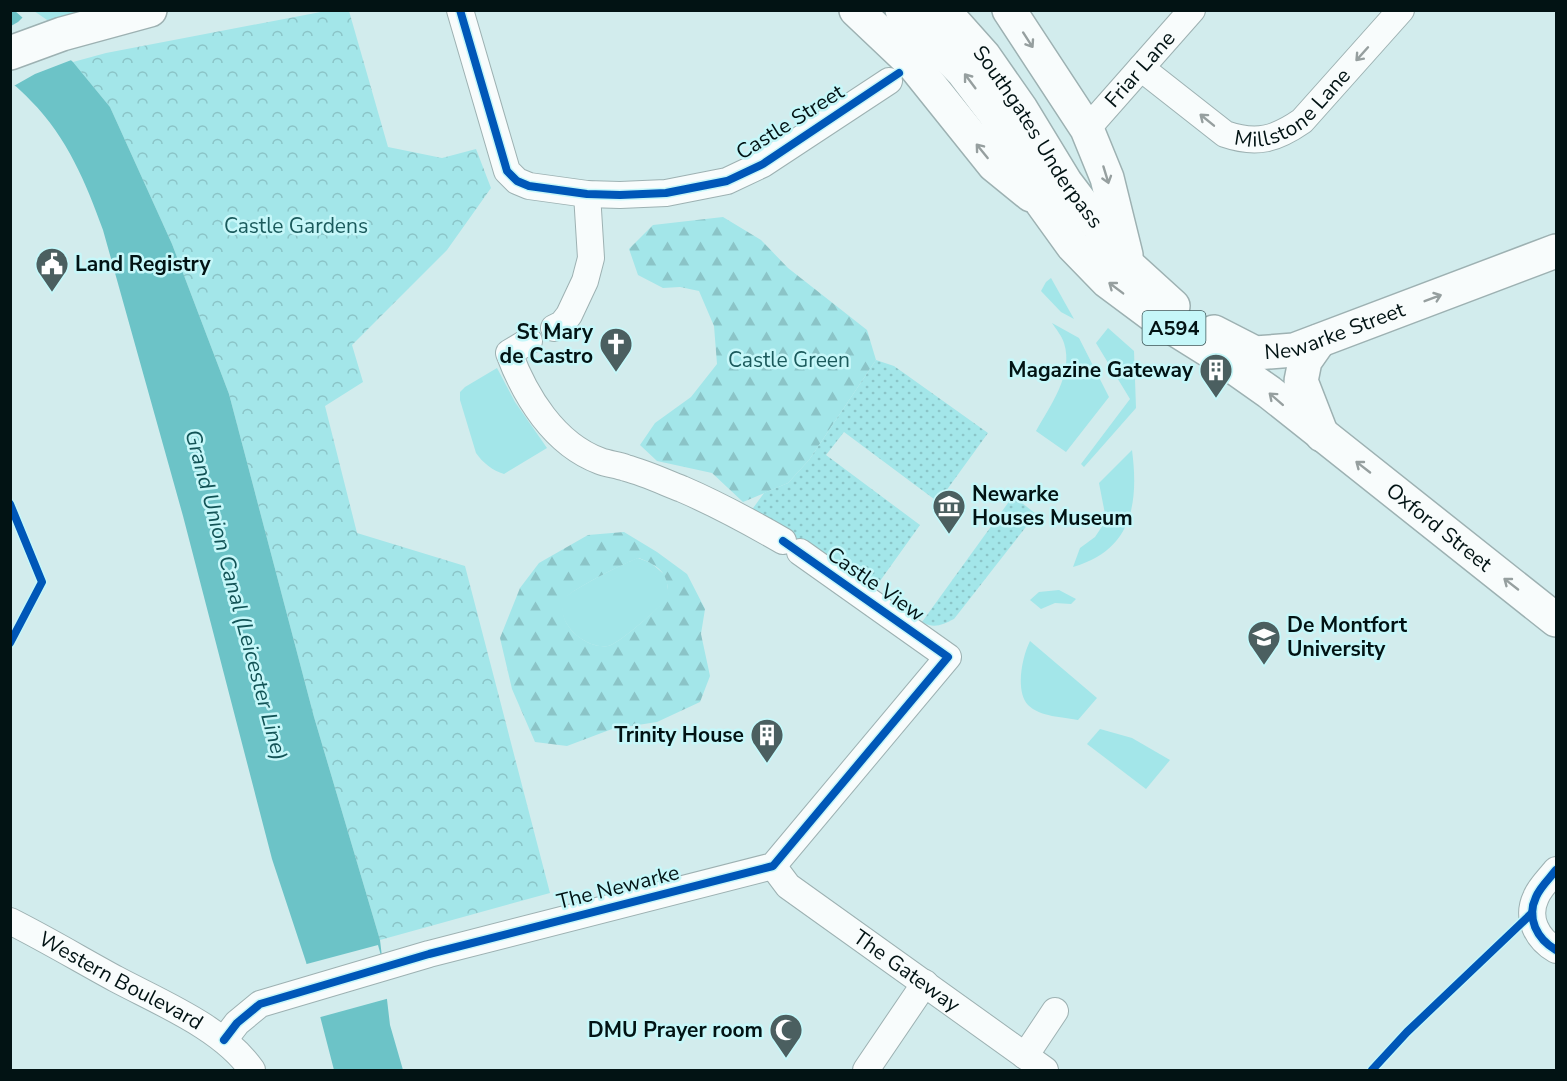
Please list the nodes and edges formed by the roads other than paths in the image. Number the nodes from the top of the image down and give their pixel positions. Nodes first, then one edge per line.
1 (150, 10) edge
2 (460, 10) edge
3 (856, 10) edge
4 (902, 10) edge
5 (943, 10) edge
6 (1009, 10) edge
7 (1192, 10) edge
8 (1401, 10) edge
9 (10, 54) edge
10 (1141, 68) junction
11 (889, 81) dead end
12 (1087, 129) junction
13 (587, 194) junction
14 (1042, 203) junction
15 (1557, 250) edge
16 (1129, 266) junction
17 (554, 328) dead end
18 (529, 341) dead end
19 (1319, 341) junction
20 (1322, 435) junction
21 (1557, 620) edge
22 (773, 866) junction
23 (1557, 870) edge
24 (10, 921) edge
25 (1557, 950) edge
26 (925, 983) junction
27 (1055, 1011) dead end
28 (224, 1040) junction
29 (1035, 1063) edge
30 (252, 1071) edge
31 (866, 1071) edge

1 - 9 main road
2 - 13 street, Castle Street
14 -> 3 main road, A594
14 -> 4 main road, Southgates Underpass / A594
5 - 16 main road, Southgates Underpass / A594
6 -> 12 main road
7 - 10 street, Friar Lane
8 -> 10 street, Millstone Lane
10 - 12 street, Friar Lane
11 - 13 street, Castle Street
12 -> 16 main road
13 - 17 street
20 -> 14 main road, Oxford Street / A594
19 -> 15 main road, Newarke Street / A594
16 - 19 main road, Newarke Street / A594
18 - 22 street, Castle View
19 - 20 main road
21 -> 20 main road, Oxford Street / A594
22 - 26 street, The Gateway
22 - 28 street, The Newarke
23 - 25 street
24 - 28 street, Western Boulevard
26 - 29 street, The Gateway
26 - 31 street
27 - 29 street
28 - 30 street, Western Boulevard

